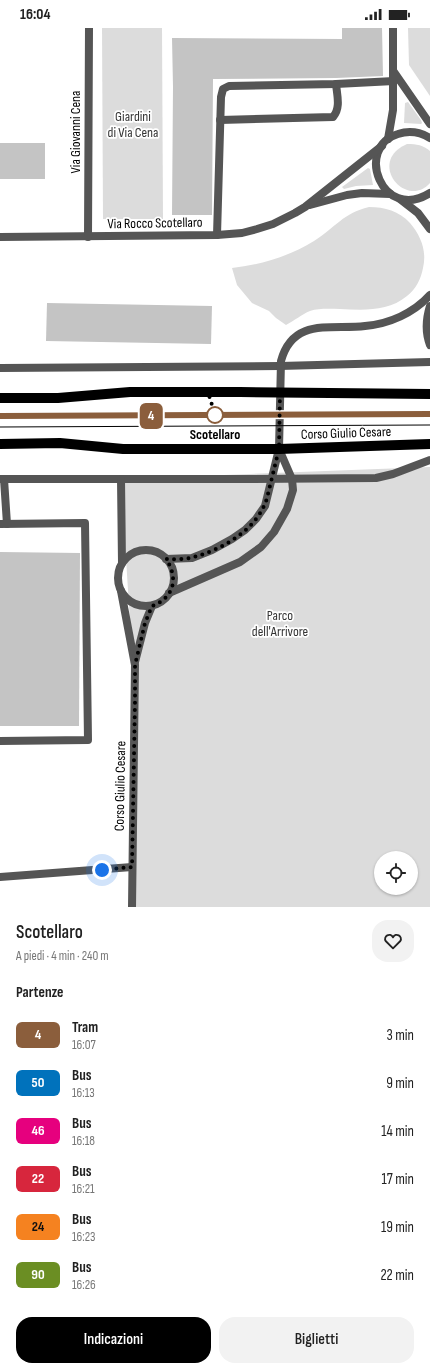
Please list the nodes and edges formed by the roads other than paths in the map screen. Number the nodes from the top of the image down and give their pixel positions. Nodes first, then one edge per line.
1 (89, 28) edge
2 (393, 28) edge
3 (394, 72) junction
4 (394, 81) junction
5 (336, 84) junction
6 (220, 120) junction
7 (430, 124) edge
8 (430, 138) edge
9 (388, 139) junction
10 (382, 146) junction
11 (430, 193) edge
12 (390, 194) junction
13 (398, 198) junction
14 (305, 207) junction
15 (430, 229) edge
16 (217, 235) junction
17 (0, 237) edge
18 (88, 237) junction
19 (430, 295) edge
20 (430, 306) edge
21 (430, 345) edge
22 (430, 362) edge
23 (280, 366) junction
24 (0, 368) edge
25 (280, 392) junction
26 (430, 394) edge
27 (0, 398) edge
28 (0, 444) edge
29 (430, 444) edge
30 (279, 449) junction
31 (430, 460) edge
32 (2, 479) edge
33 (121, 479) junction
34 (272, 479) junction
35 (292, 479) junction
36 (3, 524) edge
37 (166, 559) junction
38 (122, 563) junction
39 (121, 591) junction
40 (169, 593) junction
41 (152, 606) junction
42 (135, 665) junction
43 (0, 741) edge
44 (132, 867) junction
45 (0, 878) edge
46 (132, 907) edge

1 - 18 street, Via Giovanni Cena
2 - 3 street
3 - 4 street
3 - 7 street
4 - 5 street
4 - 9 street
5 - 6 street
5 - 6 street
6 - 16 street
8 - 9 street
9 - 10 street
10 - 12 street
10 - 14 street, Via Rocco Scotellaro
11 - 13 street
12 - 13 street
12 - 14 street, Via Rocco Scotellaro
13 - 15 street
14 - 16 street, Via Rocco Scotellaro
16 - 18 street, Via Rocco Scotellaro
17 - 18 street, Via Rocco Scotellaro
19 - 23 street
20 - 21 street
22 - 23 street
23 - 24 street
23 - 25 street
25 - 26 main road
25 - 27 main road
25 - 30 street
28 - 30 main road, Corso Giulio Cesare
29 - 30 main road, Corso Giulio Cesare
30 - 34 street
30 - 35 street
31 - 35 street
32 - 33 street
32 - 36 street
33 - 34 street
33 - 38 street
34 - 35 street
34 - 37 street
35 - 40 street
36 - 43 street
37 - 38 street
37 - 40 street
38 - 39 street
39 - 41 street
39 - 42 street, Corso Giulio Cesare
40 - 41 street
41 - 42 street, Corso Giulio Cesare
42 - 44 street, Corso Giulio Cesare
44 - 45 street
44 - 46 street, Corso Giulio Cesare

